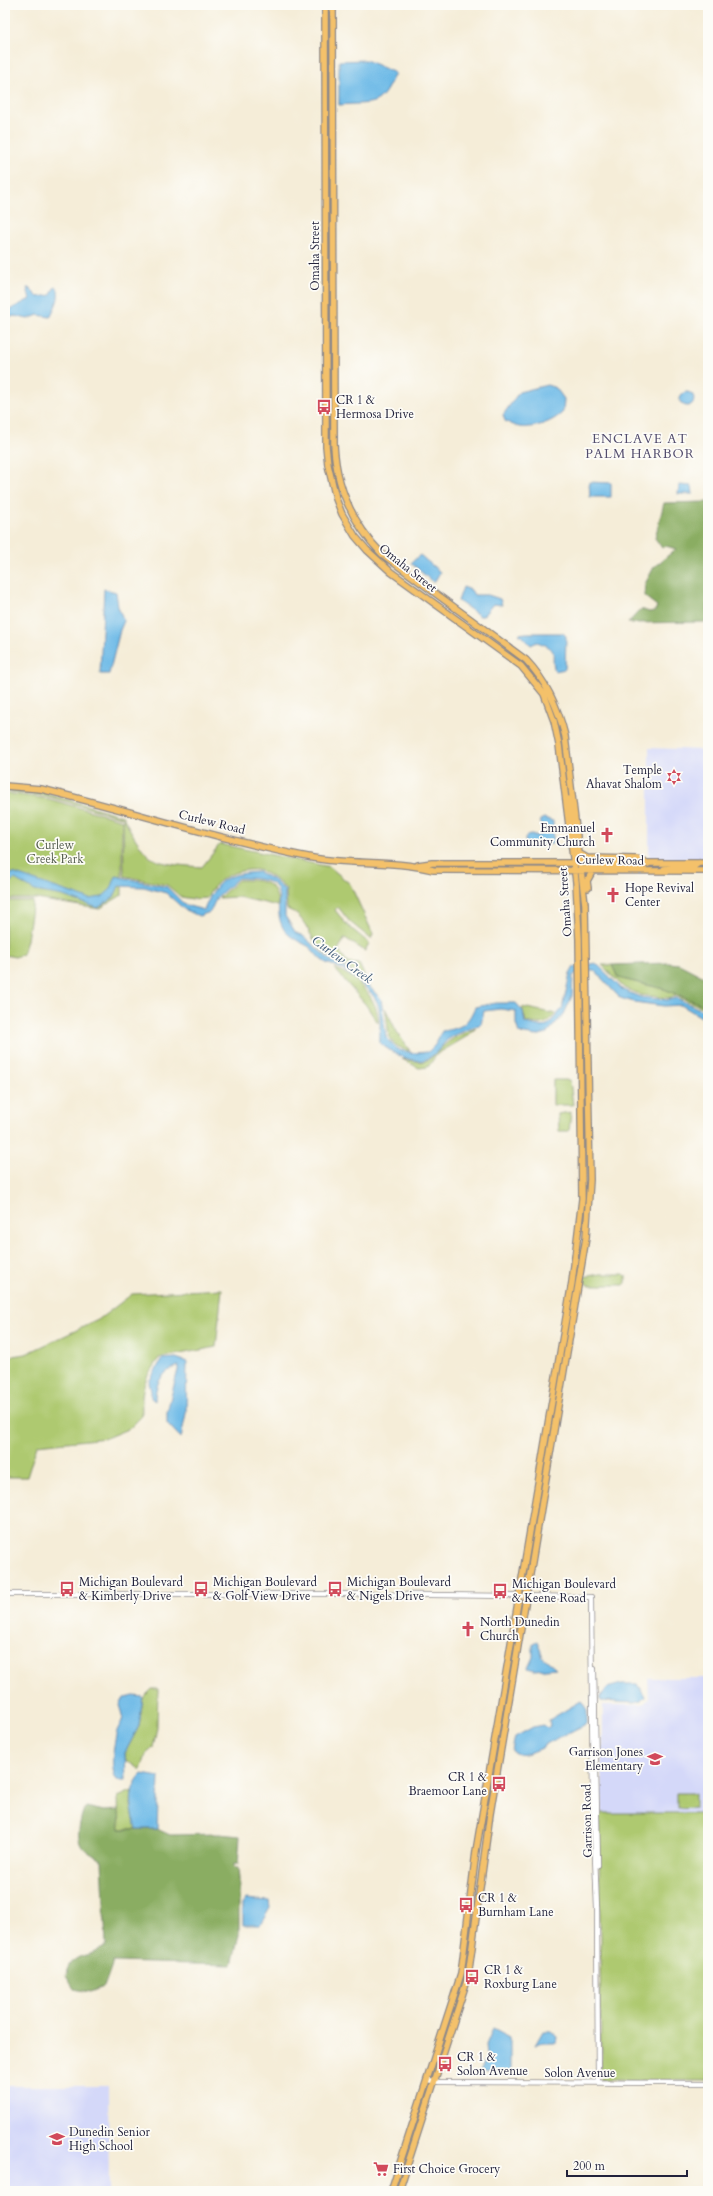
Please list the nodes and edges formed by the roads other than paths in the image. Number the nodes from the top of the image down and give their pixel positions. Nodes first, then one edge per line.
1 (325, 5) edge
2 (333, 5) edge
3 (5, 786) edge
4 (580, 854) junction
5 (652, 862) junction
6 (699, 863) junction
7 (708, 863) edge
8 (416, 866) junction
9 (577, 867) junction
10 (708, 871) edge
11 (592, 872) junction
12 (658, 872) junction
13 (586, 923) junction
14 (5, 1594) edge
15 (519, 1596) junction
16 (526, 1596) junction
17 (428, 2080) junction
18 (435, 2082) junction
19 (598, 2083) junction
20 (708, 2083) edge
21 (391, 2191) edge
22 (400, 2191) edge

1 - 9 main road, Omaha Street
2 - 4 main road, Omaha Street
3 - 8 main road, Curlew Road
4 - 5 main road
4 - 9 main road, Omaha Street
5 - 6 main road, Curlew Road
5 - 9 main road, Curlew Road
6 - 7 main road, Curlew Road
6 - 12 main road
8 - 9 main road, Curlew Road
8 - 9 main road, Curlew Road
9 - 11 main road, Curlew Road
9 - 13 main road, Omaha Street
9 - 15 main road, Omaha Street
10 - 12 main road, Curlew Road
11 - 12 main road, Curlew Road
11 - 13 main road
13 - 16 main road, Omaha Street
14 - 15 street
15 - 16 street
15 - 17 main road, Omaha Street
16 - 18 main road, Omaha Street
16 - 19 street, Garrison Road
17 - 18 street, Solon Avenue
17 - 21 main road, Omaha Street
18 - 19 street, Solon Avenue
18 - 22 main road, Omaha Street
19 - 20 street, Solon Avenue

